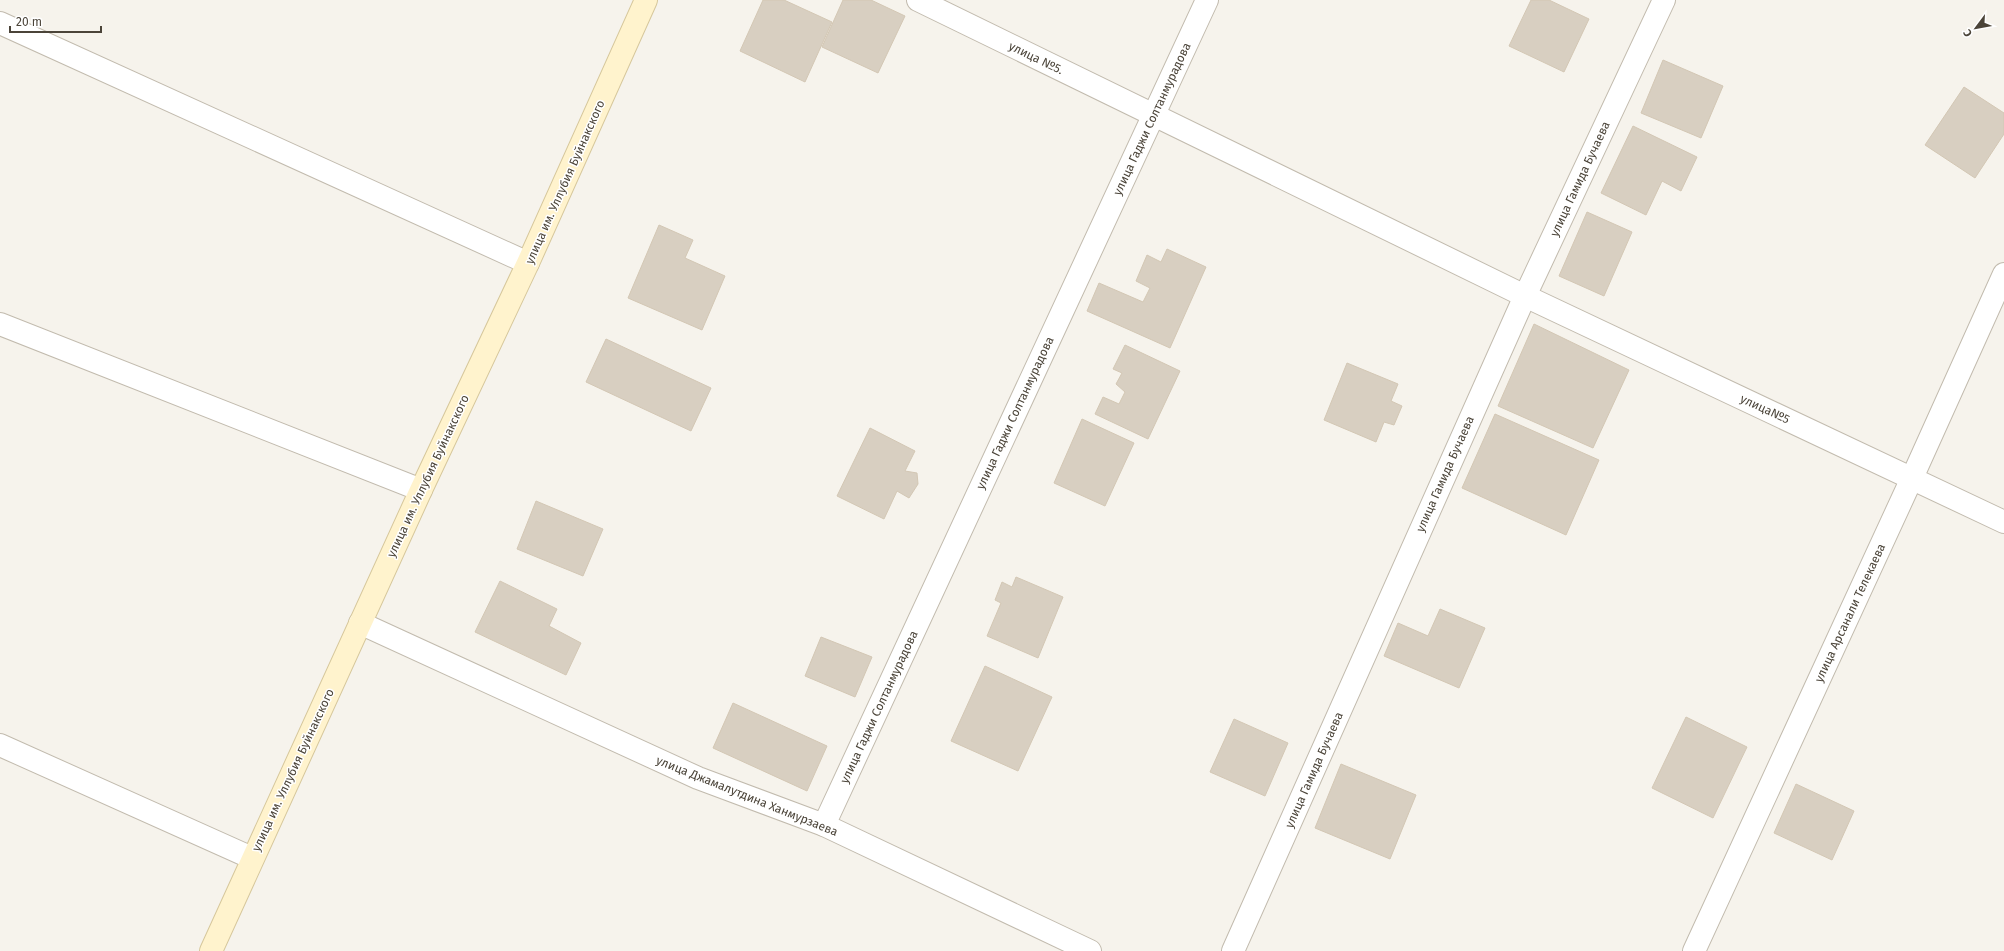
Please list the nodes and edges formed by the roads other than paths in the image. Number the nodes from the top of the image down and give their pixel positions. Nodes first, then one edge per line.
1 (646, 0) edge
2 (918, 0) edge
3 (1207, 0) edge
4 (1664, 0) edge
5 (0, 23) edge
6 (1153, 116) junction
7 (528, 263) junction
8 (2004, 274) edge
9 (1525, 296) junction
10 (0, 324) edge
11 (1912, 478) junction
12 (421, 490) junction
13 (2004, 522) edge
14 (360, 623) junction
15 (0, 746) edge
16 (824, 825) junction
17 (252, 858) junction
18 (211, 951) edge
19 (1090, 951) edge
20 (1233, 951) edge
21 (1694, 951) edge

1 - 7 main road, улица им. Уллубия Буйнакского
2 - 6 street, улица №5.
3 - 6 street, улица Гаджи Солтанмурадова
4 - 9 street, улица Гамида Бучаева
5 - 7 street
6 - 9 street, улица №5.
6 - 16 street, улица Гаджи Солтанмурадова
7 - 12 main road, улица им. Уллубия Буйнакского
8 - 11 street, улица Арсанали Телекаева
9 - 11 street, улица№5
9 - 20 street, улица Гамида Бучаева
10 - 12 street
11 - 13 street, улица№5
11 - 21 street, улица Арсанали Телекаева
12 - 14 main road, улица им. Уллубия Буйнакского
14 - 16 street, улица Джамалутдина Ханмурзаева
14 - 17 main road, улица им. Уллубия Буйнакского
15 - 17 street
16 - 19 street, улица Джамалутдина Ханмурзаева
17 - 18 main road, улица им. Уллубия Буйнакского

